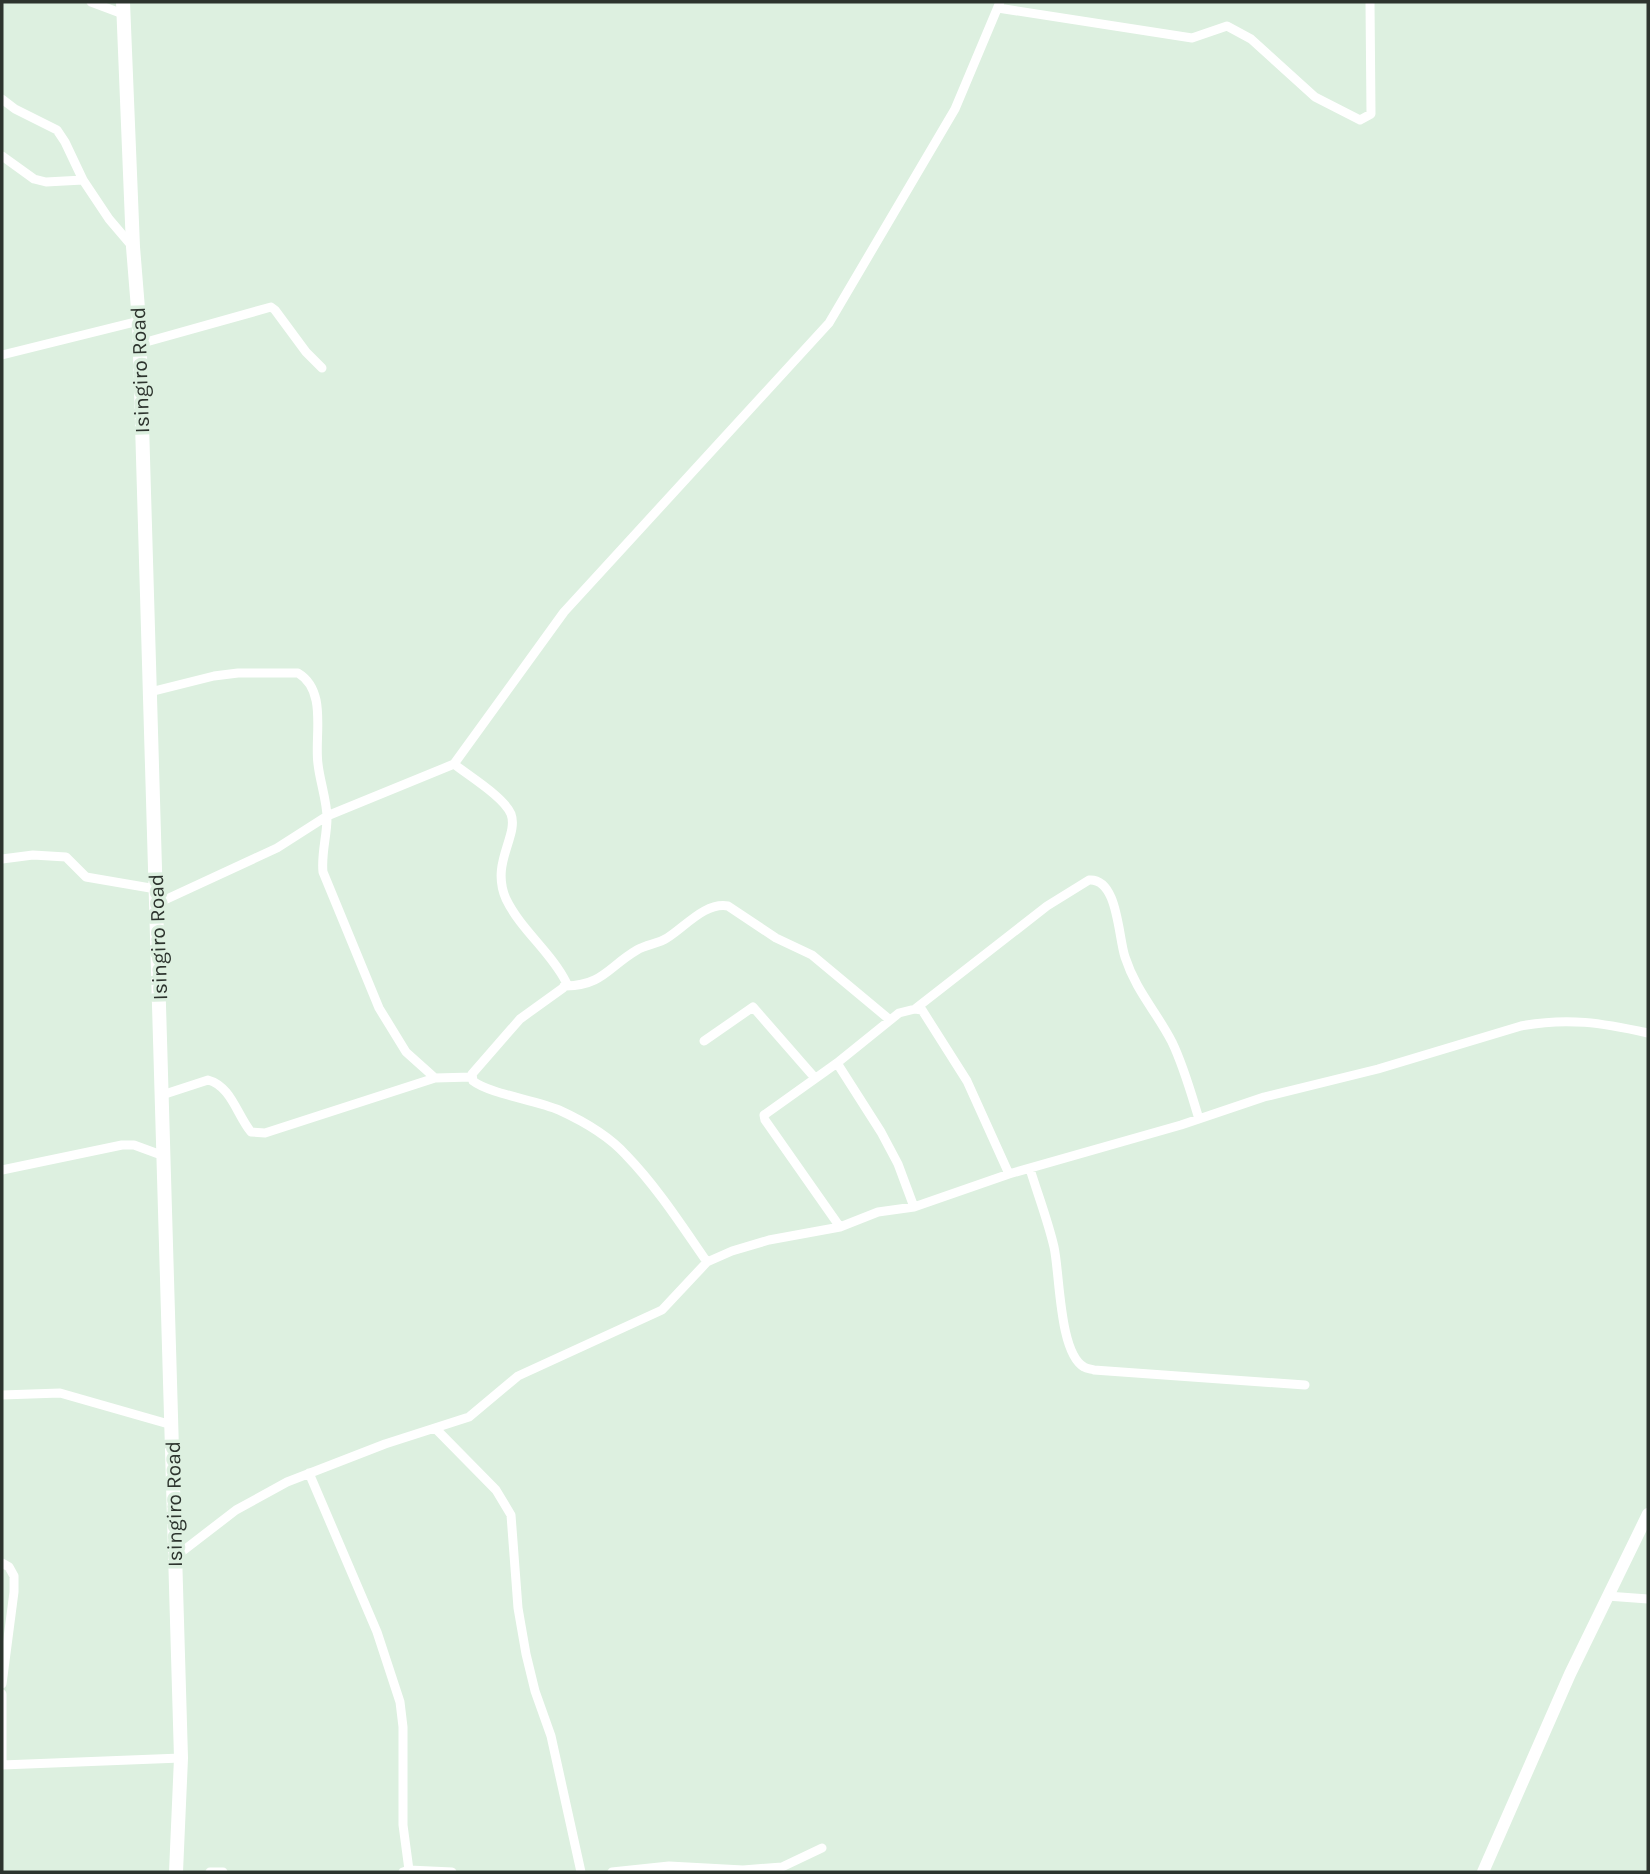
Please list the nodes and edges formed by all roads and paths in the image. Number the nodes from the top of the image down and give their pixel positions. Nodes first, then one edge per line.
1 (92, 2) edge
2 (1370, 2) edge
3 (999, 5) edge
4 (123, 8) edge
5 (2, 99) edge
6 (2, 156) edge
7 (83, 180) junction
8 (133, 247) junction
9 (139, 321) junction
10 (139, 344) junction
11 (2, 355) edge
12 (322, 368) dead end
13 (150, 692) junction
14 (454, 764) junction
15 (327, 816) junction
16 (2, 859) edge
17 (156, 889) junction
18 (156, 904) junction
19 (566, 986) junction
20 (915, 1009) junction
21 (890, 1020) junction
22 (1648, 1033) edge
23 (704, 1041) dead end
24 (837, 1063) junction
25 (472, 1077) junction
26 (435, 1078) junction
27 (815, 1078) junction
28 (162, 1094) junction
29 (1199, 1119) junction
30 (164, 1156) junction
31 (1030, 1169) junction
32 (2, 1170) edge
33 (1009, 1174) junction
34 (914, 1207) junction
35 (840, 1227) junction
36 (707, 1262) junction
37 (1305, 1385) dead end
38 (2, 1395) edge
39 (172, 1425) junction
40 (435, 1428) junction
41 (309, 1473) junction
42 (1648, 1514) edge
43 (175, 1557) junction
44 (2, 1563) edge
45 (1608, 1596) junction
46 (1648, 1599) edge
47 (2, 1684) edge
48 (2, 1694) edge
49 (181, 1758) junction
50 (2, 1765) edge
51 (822, 1847) dead end
52 (406, 1871) edge
53 (176, 1872) edge
54 (210, 1872) edge
55 (223, 1872) edge
56 (452, 1872) edge
57 (581, 1872) edge
58 (612, 1872) edge
59 (1483, 1872) edge

1 - 4 street
2 - 3 street
3 - 14 street
4 - 8 main road, Isingiro Road
5 - 7 street
6 - 7 street
7 - 8 street
8 - 9 main road, Isingiro Road
9 - 10 main road, Isingiro Road
9 - 11 street
10 - 12 street
10 - 13 main road, Isingiro Road
13 - 15 street
13 - 17 main road, Isingiro Road
14 - 15 street
14 - 19 street
15 - 18 street
15 - 26 street
16 - 17 street
17 - 18 main road, Isingiro Road
18 - 28 main road, Isingiro Road
19 - 21 street
19 - 25 street
20 - 21 street
20 - 29 street
20 - 33 street
21 - 24 street
22 - 29 street
23 - 27 street
24 - 27 street
24 - 34 street
25 - 26 street
25 - 36 street
26 - 28 street
27 - 35 street
28 - 30 main road, Isingiro Road
29 - 31 street
30 - 32 street
30 - 39 main road, Isingiro Road
31 - 33 street
31 - 37 street
33 - 34 street
34 - 35 street
35 - 36 street
36 - 40 street
38 - 39 street
39 - 43 main road, Isingiro Road
40 - 41 street
40 - 57 street
41 - 43 street
41 - 52 street
42 - 45 main road
43 - 49 main road, Isingiro Road
44 - 47 street
45 - 46 street
45 - 59 main road
48 - 50 street
49 - 50 street
49 - 53 main road, Isingiro Road
51 - 58 street
52 - 56 street
54 - 55 street

